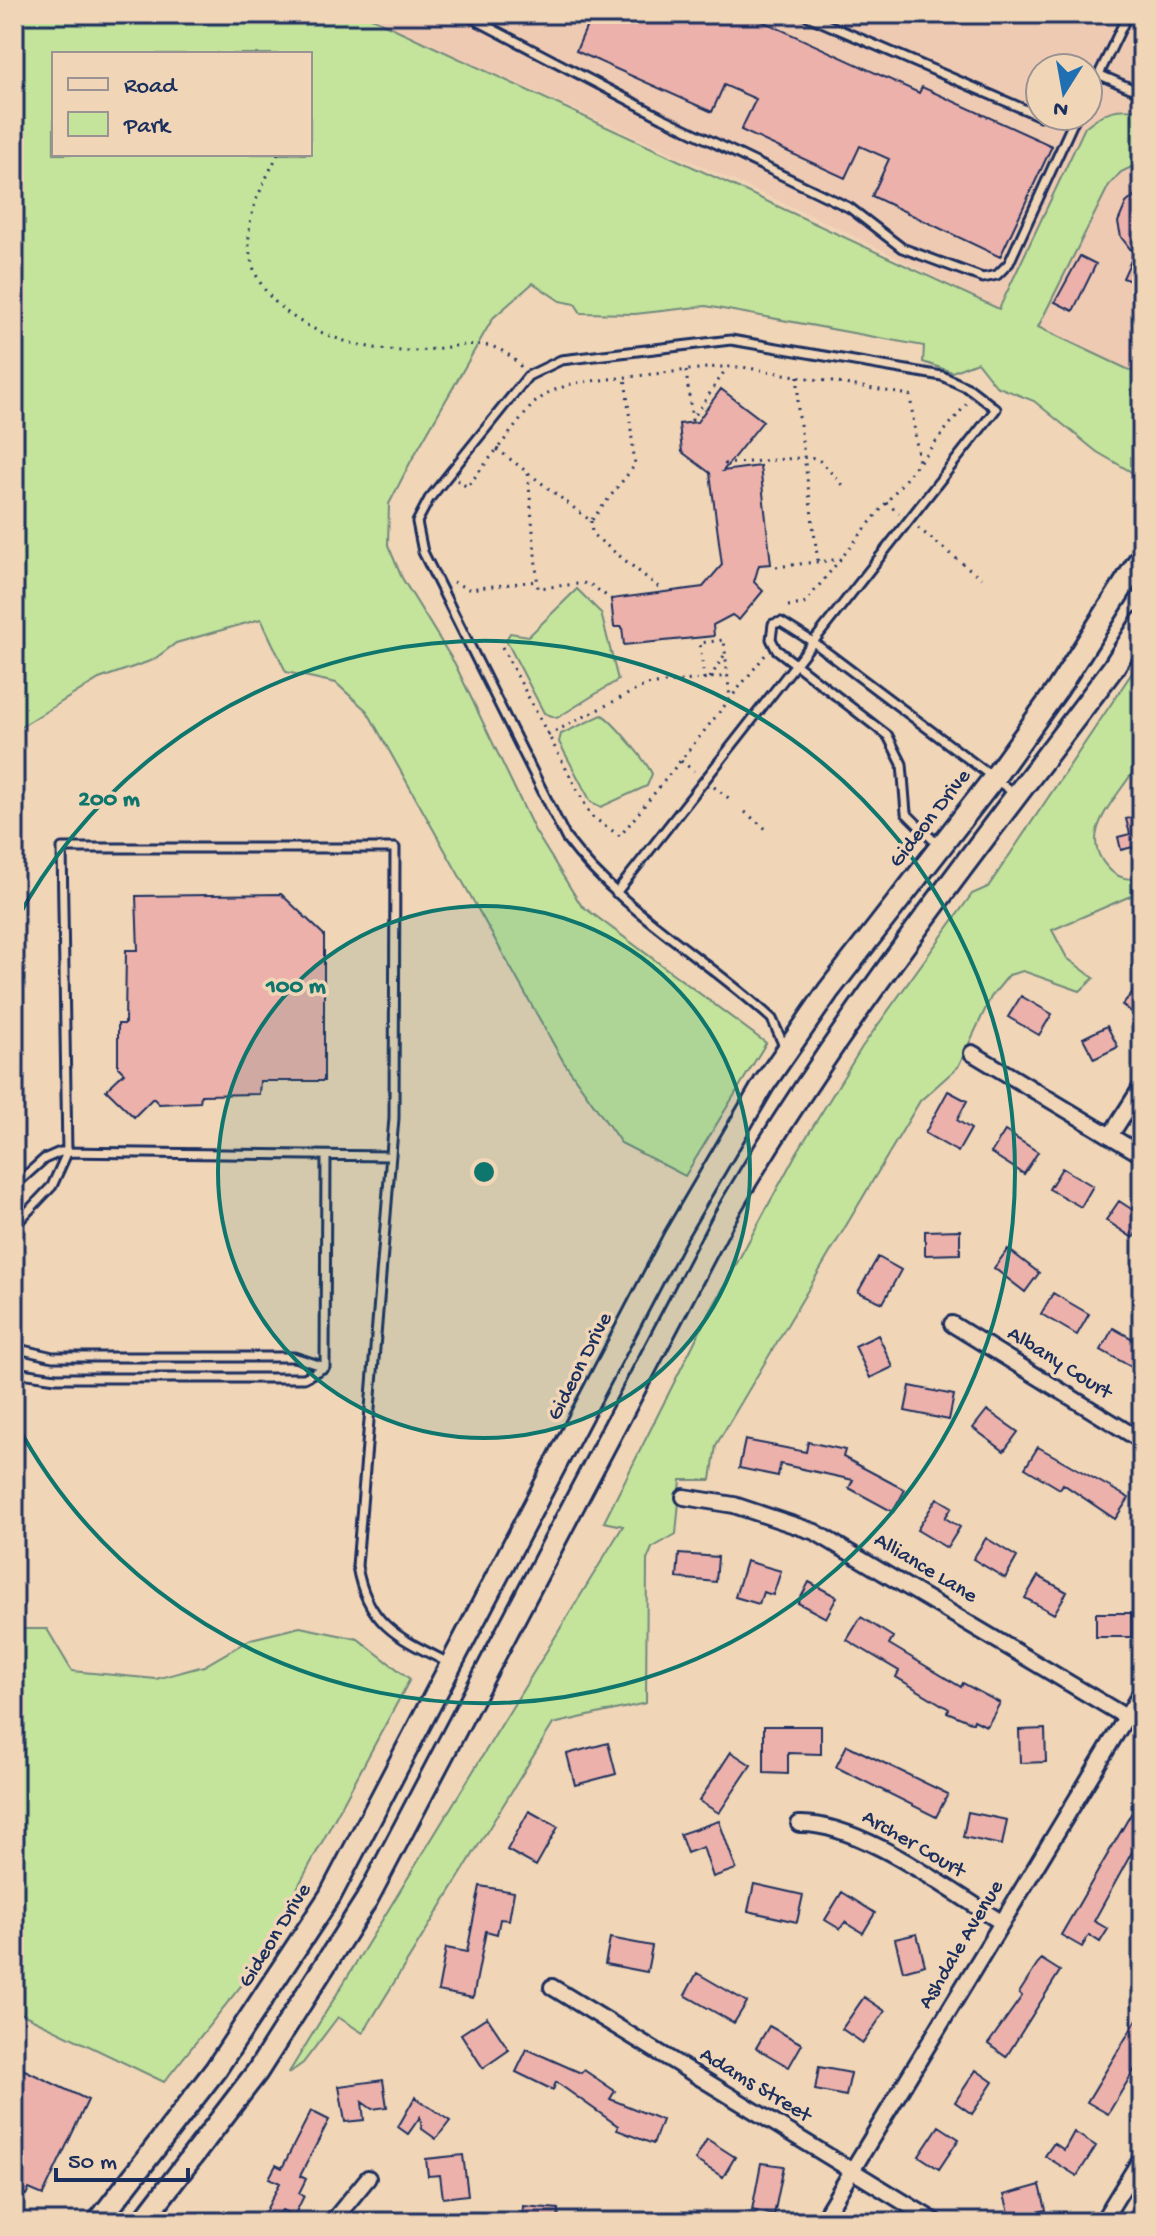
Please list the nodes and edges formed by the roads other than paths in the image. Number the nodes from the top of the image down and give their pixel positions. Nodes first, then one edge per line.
1 (464, 14) edge
2 (803, 14) edge
3 (1128, 14) edge
4 (1104, 66) edge
5 (1104, 77) edge
6 (1142, 93) edge
7 (1024, 109) edge
8 (1069, 132) edge
9 (1142, 556) edge
10 (1142, 622) edge
11 (813, 642) junction
12 (795, 665) junction
13 (994, 778) junction
14 (1017, 795) junction
15 (939, 846) junction
16 (616, 893) junction
17 (786, 1052) junction
18 (972, 1053) dead end
19 (1142, 1086) edge
20 (1110, 1136) junction
21 (67, 1153) junction
22 (1142, 1155) edge
23 (326, 1156) junction
24 (391, 1156) junction
25 (14, 1186) edge
26 (14, 1226) edge
27 (952, 1324) dead end
28 (14, 1348) edge
29 (325, 1367) junction
30 (14, 1372) edge
31 (1142, 1441) edge
32 (684, 1497) dead end
33 (453, 1665) junction
34 (483, 1680) junction
35 (1142, 1691) edge
36 (1126, 1717) junction
37 (799, 1824) dead end
38 (1001, 1922) junction
39 (552, 1987) dead end
40 (1142, 2157) edge
41 (851, 2171) junction
42 (368, 2178) dead end
43 (98, 2222) edge
44 (142, 2222) edge
45 (332, 2222) edge
46 (821, 2222) edge
47 (936, 2222) edge
48 (1102, 2222) edge

1 - 8 lane
2 - 7 lane
3 - 4 lane
5 - 6 lane
9 - 13 main road, Gideon Drive
10 - 14 main road
11 - 12 lane
11 - 12 lane
11 - 13 lane
11 - 16 lane
12 - 15 lane
12 - 16 lane
13 - 14 lane
13 - 15 main road, Gideon Drive
14 - 34 main road
15 - 17 main road, Gideon Drive
16 - 17 lane
17 - 33 main road, Gideon Drive
18 - 20 street
19 - 20 street
20 - 22 street
21 - 23 lane
21 - 24 lane
21 - 25 lane
21 - 26 lane
23 - 24 lane
23 - 29 lane
24 - 33 lane
27 - 31 street, Albany Court
28 - 29 lane
29 - 30 lane
32 - 36 street, Alliance Lane
33 - 34 main road
33 - 43 main road, Gideon Drive
34 - 44 main road
35 - 36 street, Ashdale Avenue
36 - 38 street, Ashdale Avenue
37 - 38 street, Archer Court
38 - 41 street, Ashdale Avenue
39 - 41 street, Adams Street
40 - 48 street
41 - 46 street, Ashdale Avenue
41 - 47 street, Adams Street
42 - 45 street

